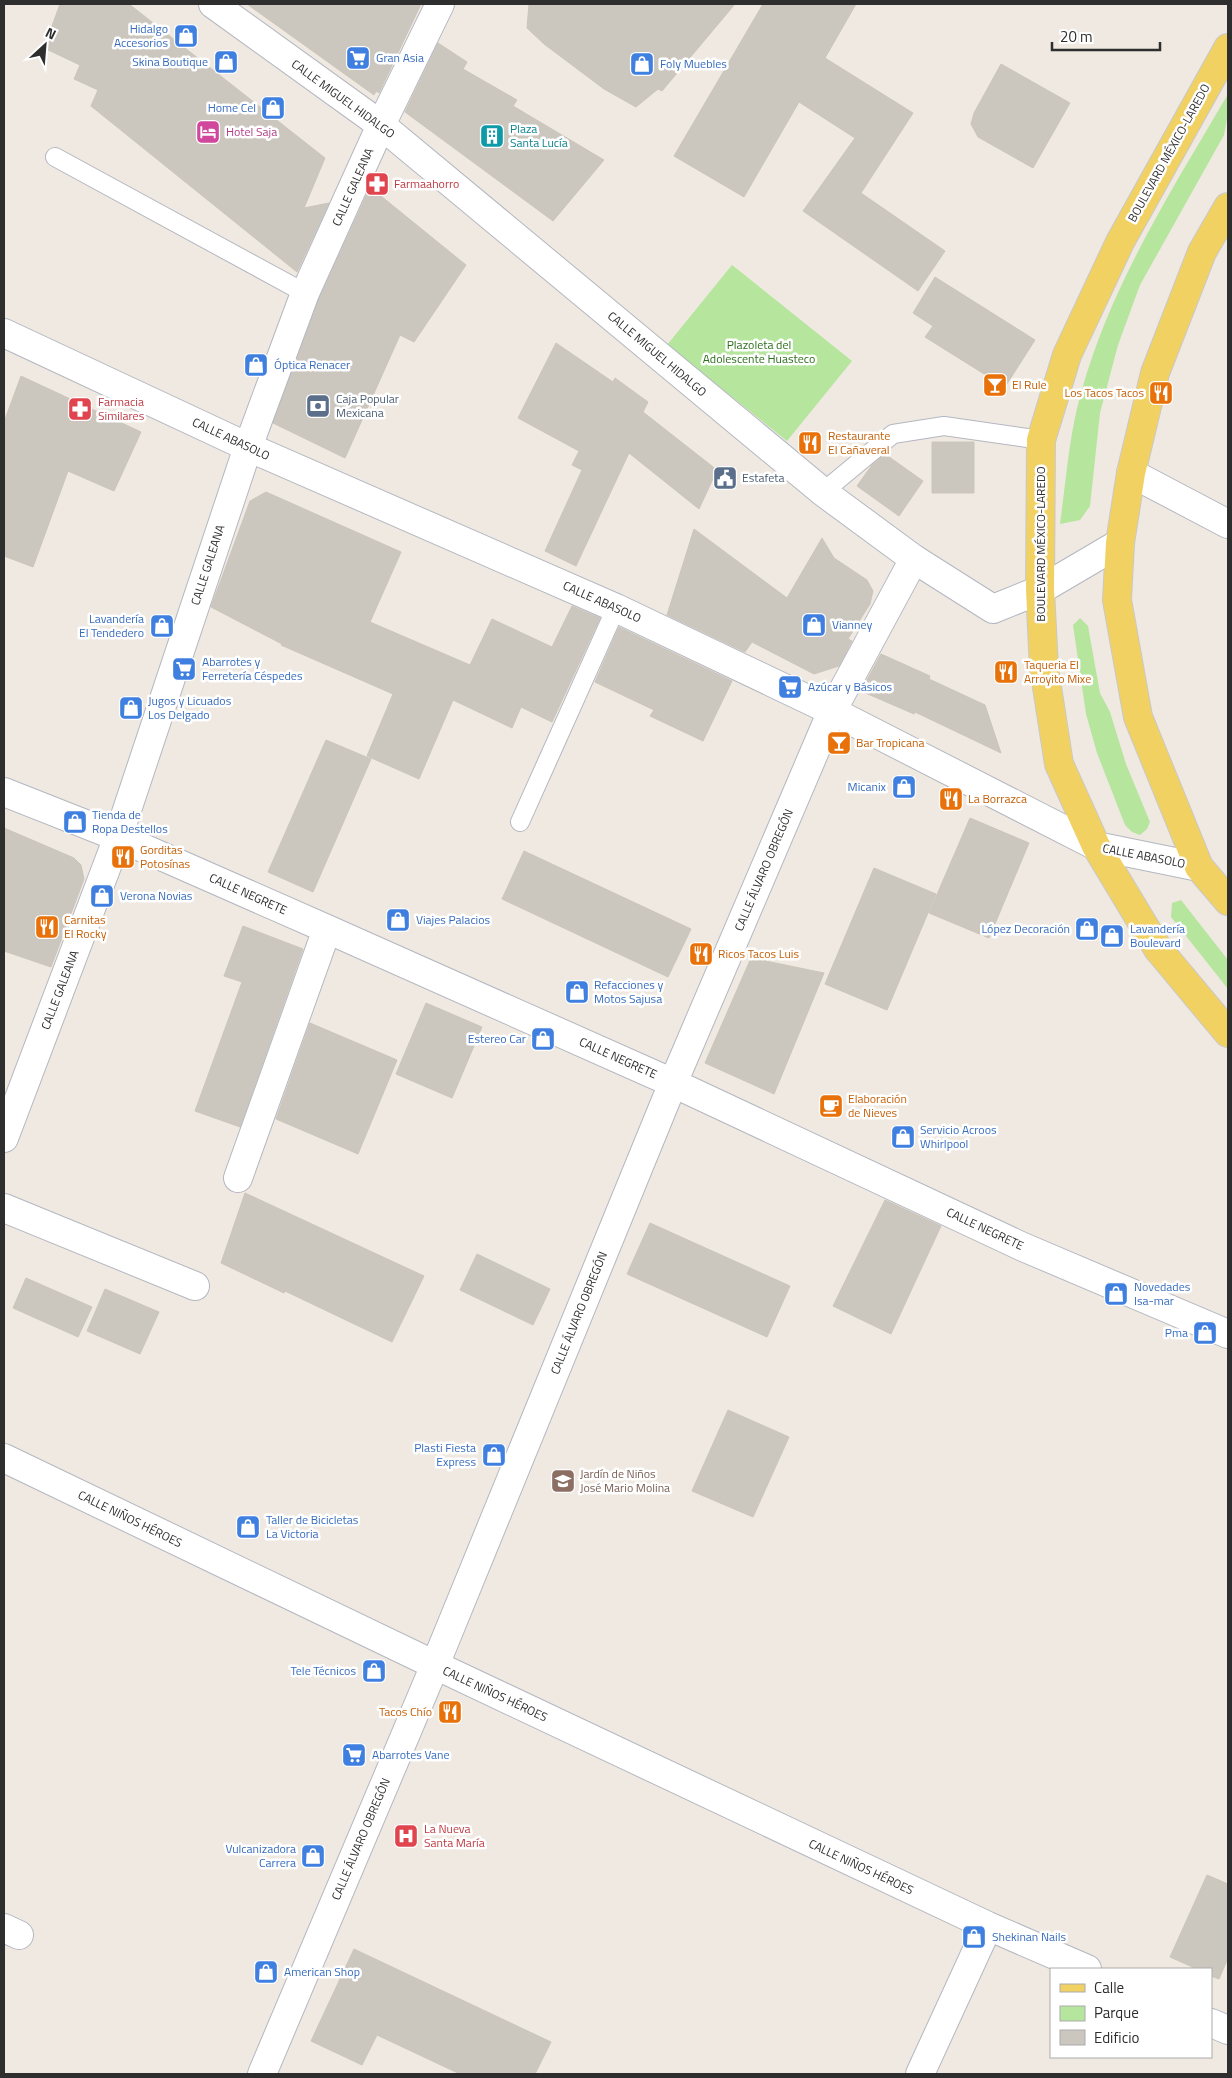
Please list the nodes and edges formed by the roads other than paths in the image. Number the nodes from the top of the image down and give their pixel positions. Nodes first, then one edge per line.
1 (213, 4) edge
2 (440, 4) edge
3 (1228, 48) edge
4 (381, 125) junction
5 (55, 157) dead end
6 (1228, 207) edge
7 (305, 293) junction
8 (4, 333) edge
9 (1041, 440) junction
10 (248, 447) junction
11 (1130, 473) junction
12 (822, 492) junction
13 (1228, 524) edge
14 (1120, 543) junction
15 (914, 559) junction
16 (1040, 590) junction
17 (616, 608) junction
18 (832, 712) junction
19 (4, 792) edge
20 (520, 822) dead end
21 (118, 837) junction
22 (1096, 846) junction
23 (1199, 867) junction
24 (1228, 901) edge
25 (327, 929) junction
26 (1228, 1033) edge
27 (673, 1083) junction
28 (4, 1138) edge
29 (238, 1178) dead end
30 (4, 1208) edge
31 (195, 1286) dead end
32 (1228, 1334) edge
33 (4, 1458) edge
34 (435, 1666) junction
35 (988, 1926) junction
36 (1085, 1968) edge
37 (1212, 2022) edge
38 (1228, 2030) edge
39 (262, 2074) edge
40 (920, 2074) edge

1 - 4 street, CALLE MIGUEL HIDALGO
2 - 4 street, CALLE GALEANA
3 - 9 main road, BOULEVARD MÉXICO-LAREDO
4 - 7 street, CALLE GALEANA
4 - 12 street, CALLE MIGUEL HIDALGO
5 - 7 lane
6 - 11 main road
7 - 10 street, CALLE GALEANA
8 - 10 street, CALLE ABASOLO
9 - 12 lane
9 - 16 main road, BOULEVARD MÉXICO-LAREDO
10 - 17 street, CALLE ABASOLO
10 - 21 street, CALLE GALEANA
11 - 13 street
11 - 14 main road
12 - 15 street, CALLE MIGUEL HIDALGO
14 - 16 street, CALLE MIGUEL HIDALGO
14 - 23 main road
15 - 16 street, CALLE MIGUEL HIDALGO
15 - 18 street, CALLE ÁLVARO OBREGÓN
16 - 22 main road, BOULEVARD MÉXICO-LAREDO
17 - 18 street, CALLE ABASOLO
17 - 20 lane
18 - 22 street, CALLE ABASOLO
18 - 27 street, CALLE ÁLVARO OBREGÓN
19 - 21 street, CALLE NEGRETE
21 - 25 street, CALLE NEGRETE
21 - 28 street, CALLE GALEANA
22 - 23 street, CALLE ABASOLO
22 - 26 main road, BOULEVARD MÉXICO-LAREDO
23 - 24 main road
25 - 27 street, CALLE NEGRETE
25 - 29 street
27 - 32 street, CALLE NEGRETE
27 - 34 street, CALLE ÁLVARO OBREGÓN
30 - 31 street
33 - 34 street, CALLE NIÑOS HÉROES
34 - 35 street, CALLE NIÑOS HÉROES
34 - 39 street, CALLE ÁLVARO OBREGÓN
35 - 36 street, CALLE NIÑOS HÉROES
35 - 40 street
37 - 38 street

